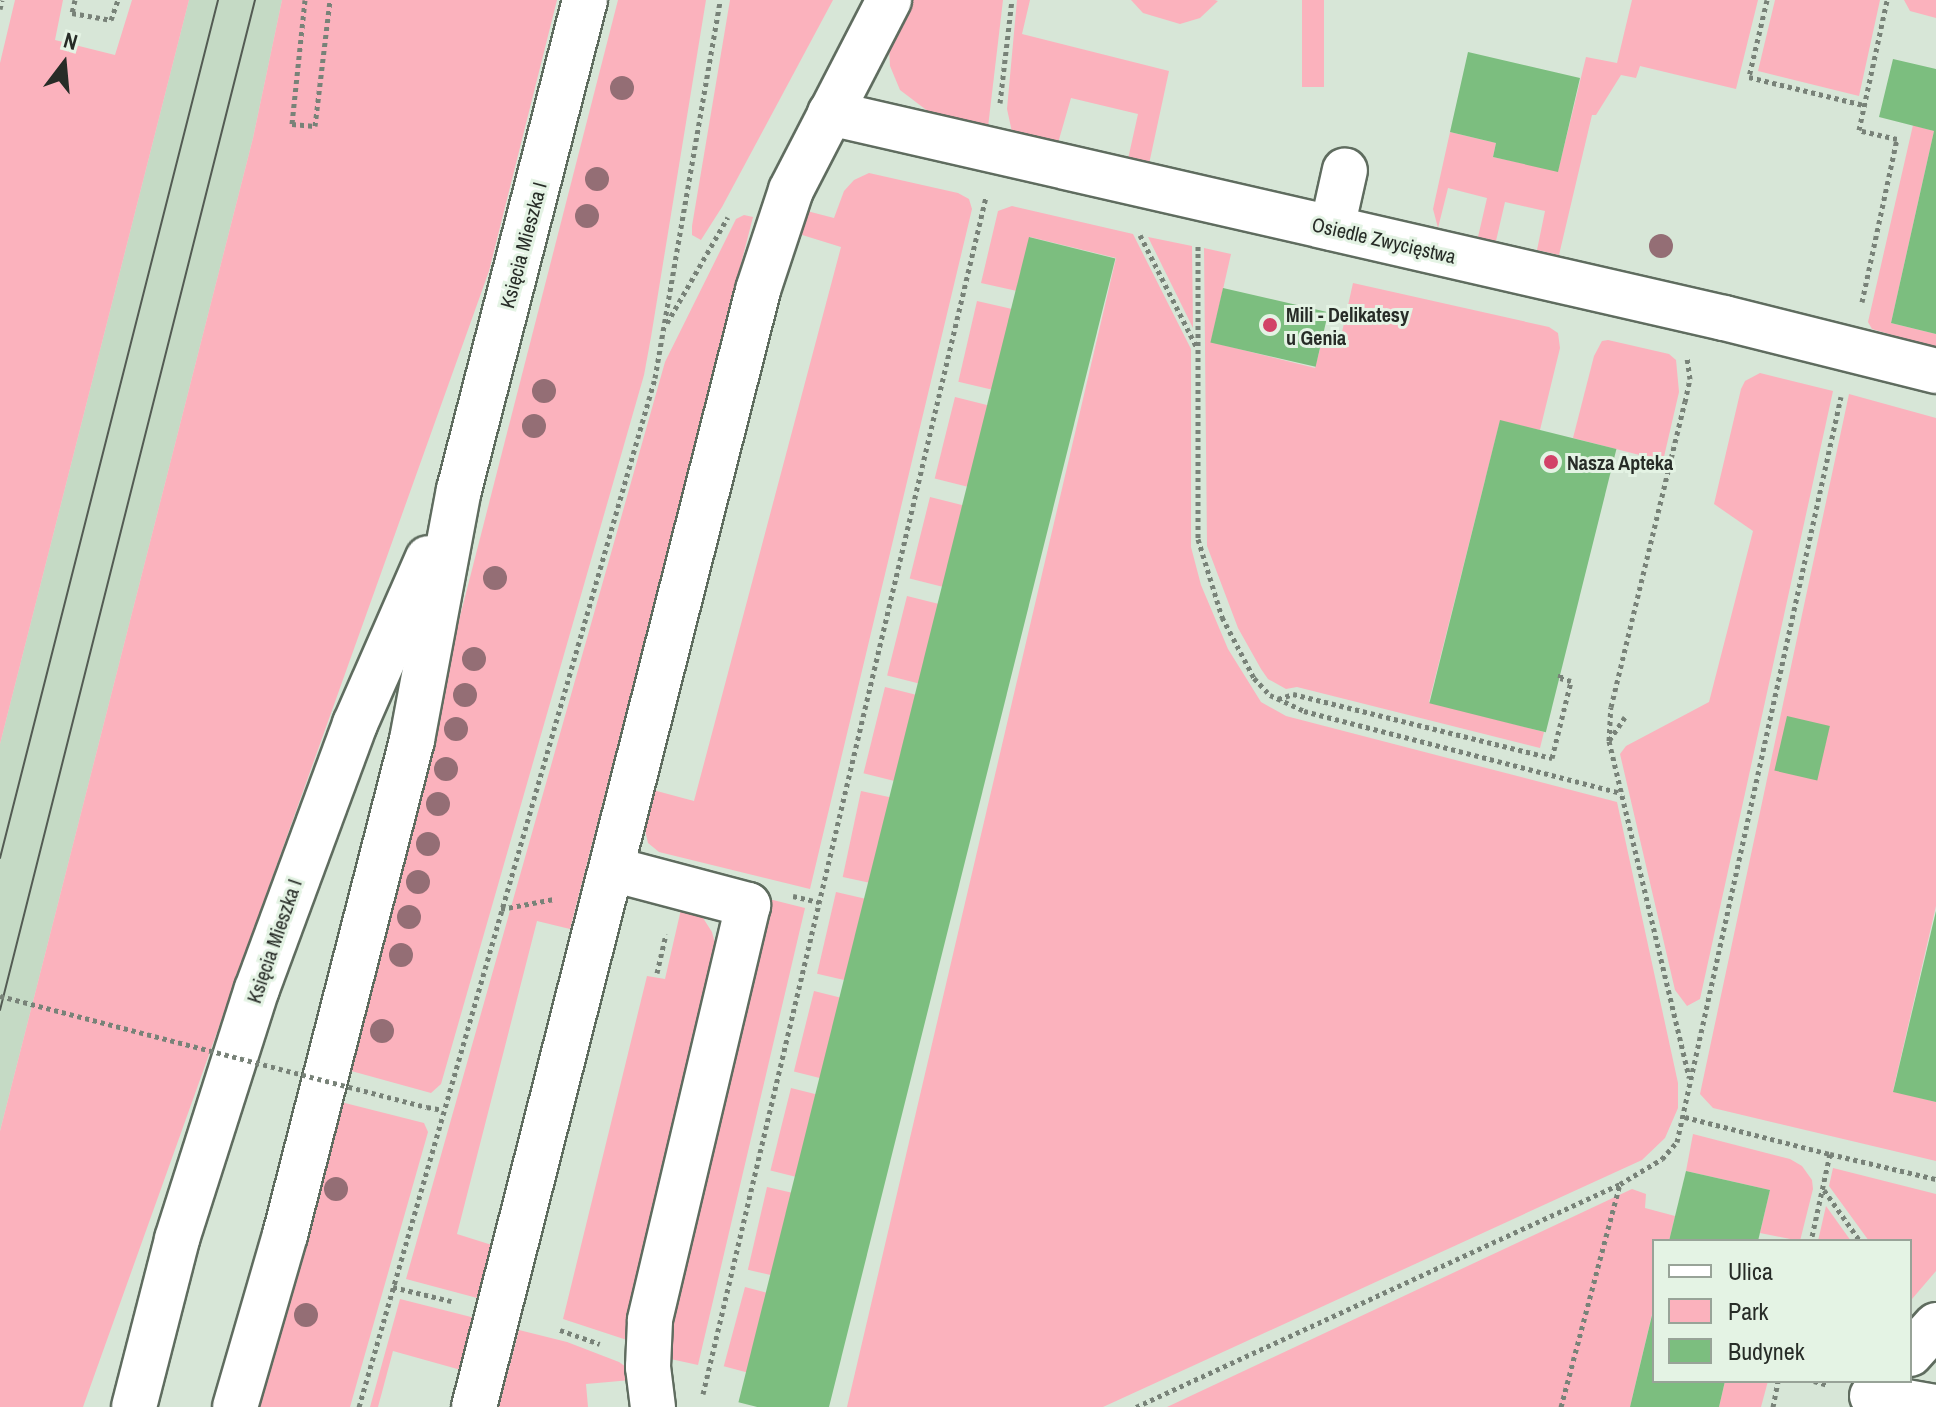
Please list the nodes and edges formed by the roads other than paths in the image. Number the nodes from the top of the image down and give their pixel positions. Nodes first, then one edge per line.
1 (585, 0) edge
2 (889, 0) edge
3 (830, 113) junction
4 (1345, 170) dead end
5 (1332, 228) junction
6 (1936, 371) edge
7 (459, 490) junction
8 (612, 869) junction
9 (1936, 1325) edge
10 (1912, 1352) edge
11 (1874, 1395) edge
12 (134, 1407) edge
13 (235, 1407) edge
14 (474, 1407) edge
15 (653, 1407) edge
16 (1936, 1407) edge

1 - 7 street, Księcia Mieszka I
2 - 3 street
3 - 5 street, Osiedle Zwycięstwa
3 - 8 street
4 - 5 street
5 - 6 street, Osiedle Zwycięstwa
7 - 12 street, Księcia Mieszka I
7 - 13 street, Księcia Mieszka I
8 - 14 street
8 - 15 street
9 - 10 street
11 - 16 street

